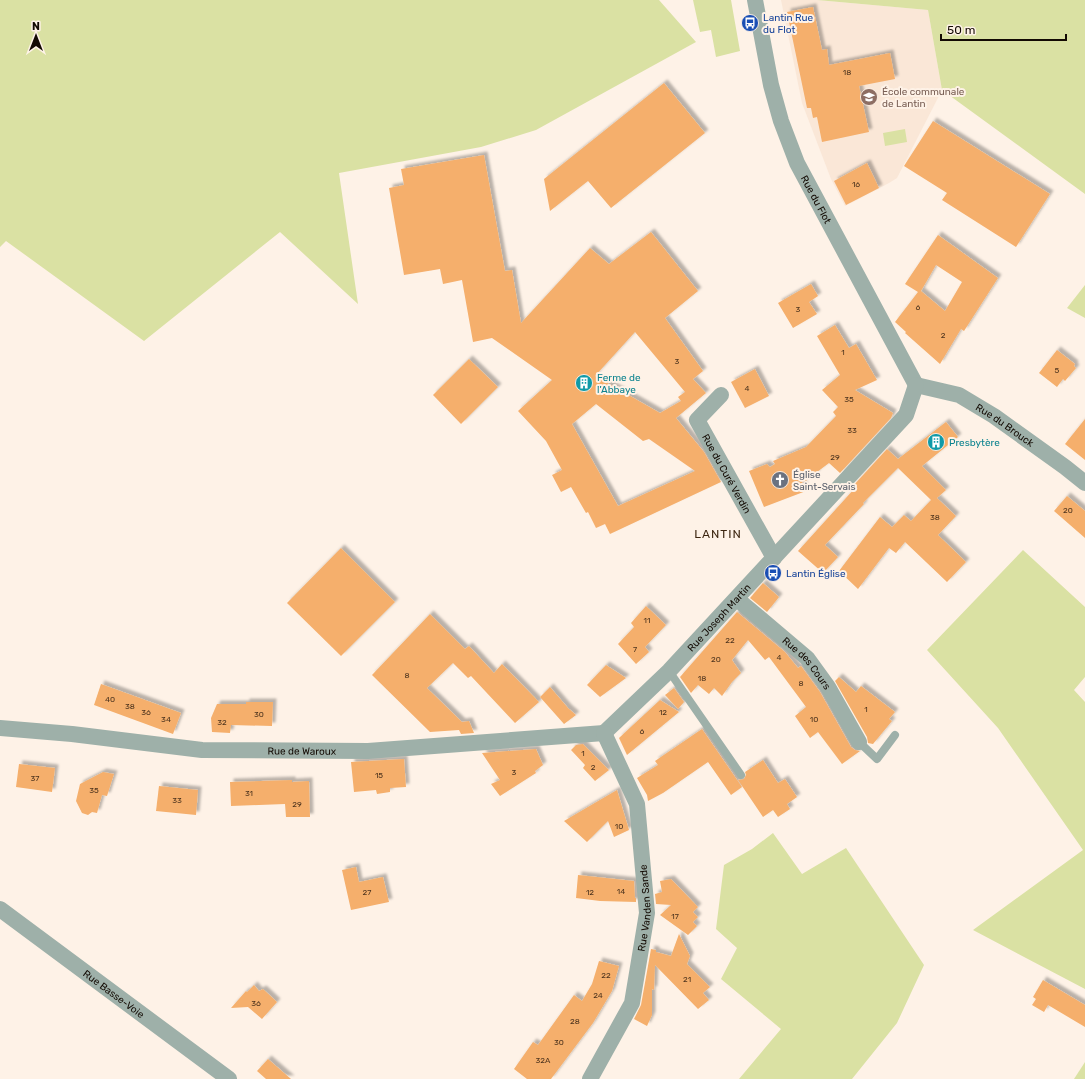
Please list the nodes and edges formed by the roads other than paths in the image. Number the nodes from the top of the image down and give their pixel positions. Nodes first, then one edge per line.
1 (754, 0) edge
2 (916, 385) junction
3 (721, 395) dead end
4 (1085, 483) edge
5 (774, 558) junction
6 (737, 599) junction
7 (669, 671) junction
8 (0, 728) edge
9 (604, 733) junction
10 (895, 735) dead end
11 (859, 742) joint
12 (741, 775) dead end
13 (0, 909) edge
14 (229, 1079) edge
15 (590, 1079) edge

1 - 2 street, Rue du Flot
2 - 4 street, Rue du Brouck
2 - 5 street, Rue Joseph Martin
3 - 5 street, Rue du Curé Verdin
5 - 6 street, Rue Joseph Martin
6 - 7 street, Rue Joseph Martin
6 - 11 street, Rue des Cours
7 - 9 street, Rue Joseph Martin
7 - 12 lane
8 - 9 street, Rue de Waroux
9 - 15 street, Rue Vanden Sande
10 - 11 lane
13 - 14 street, Rue Basse-Voie

